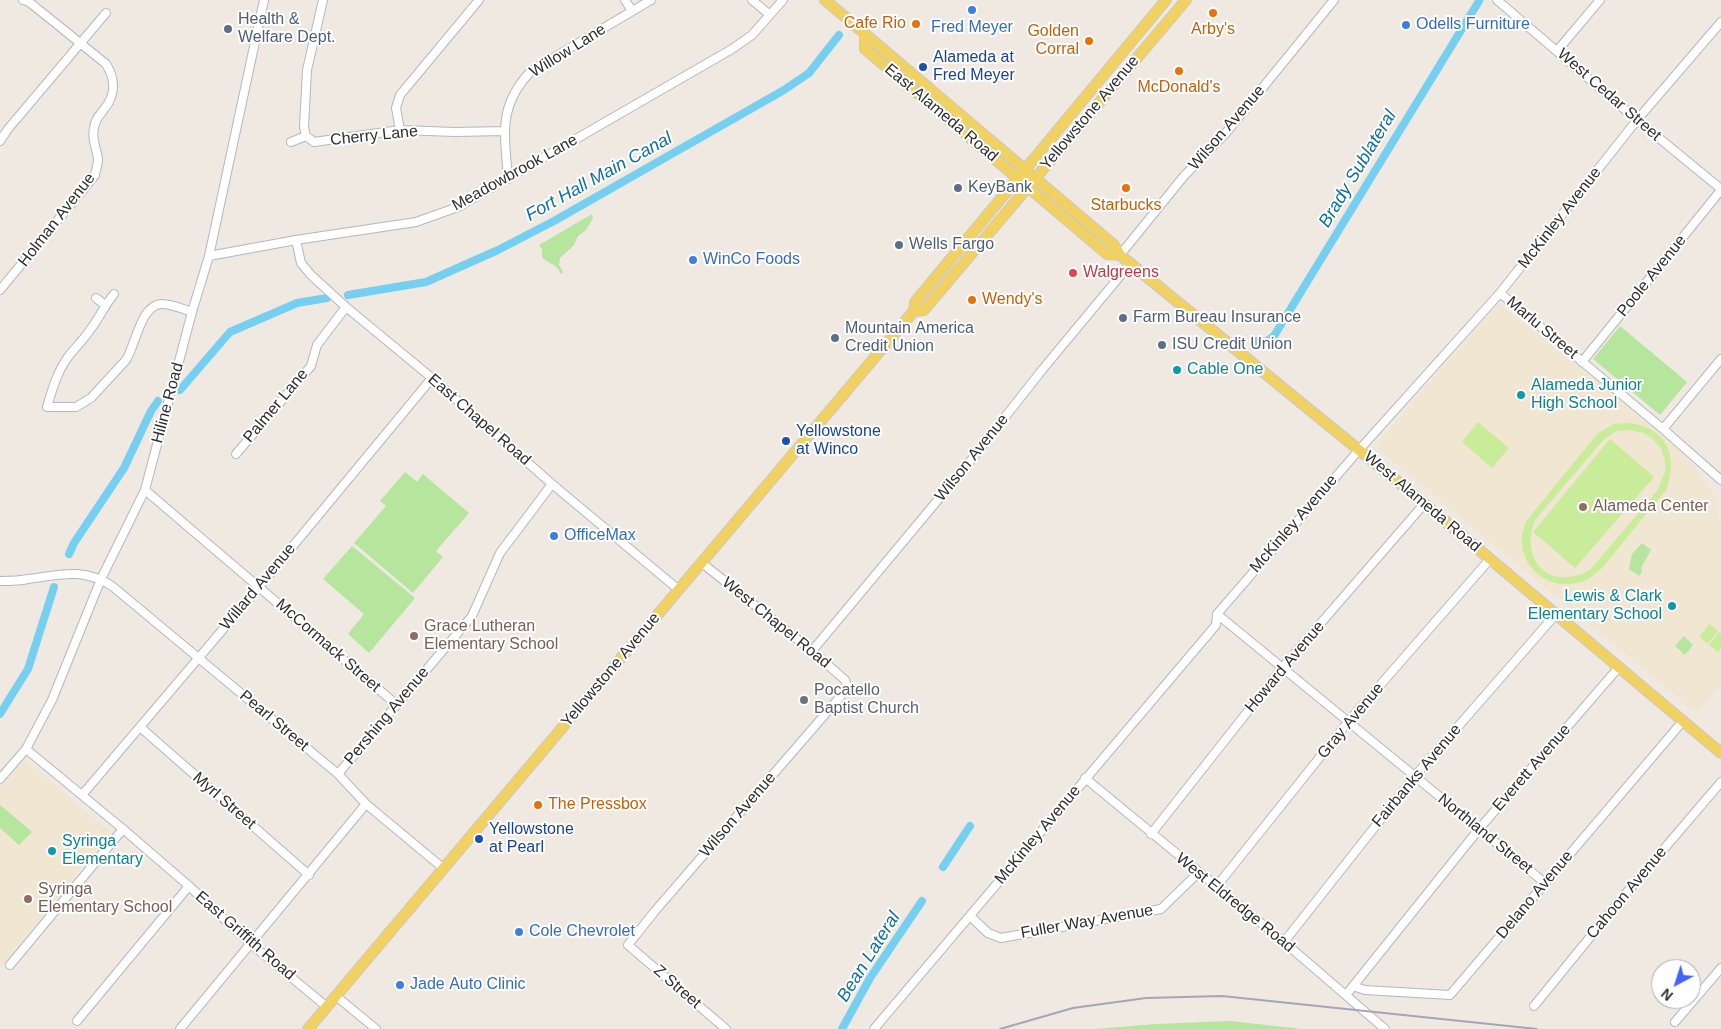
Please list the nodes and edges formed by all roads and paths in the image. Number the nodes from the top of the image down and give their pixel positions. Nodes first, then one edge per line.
1 (23, 0) edge
2 (264, 0) edge
3 (323, 0) edge
4 (479, 0) edge
5 (625, 0) edge
6 (651, 0) edge
7 (752, 0) edge
8 (783, 0) edge
9 (825, 0) edge
10 (1166, 0) edge
11 (1186, 0) edge
12 (1334, 0) edge
13 (1497, 0) edge
14 (1600, 0) edge
15 (632, 11) junction
16 (106, 13) dead end
17 (770, 15) junction
18 (1721, 22) edge
19 (865, 34) junction
20 (80, 43) junction
21 (1557, 51) junction
22 (1637, 120) junction
23 (400, 130) junction
24 (505, 131) junction
25 (306, 136) junction
26 (0, 141) edge
27 (291, 142) dead end
28 (1025, 169) junction
29 (1017, 178) junction
30 (1036, 178) junction
31 (508, 179) junction
32 (1028, 187) junction
33 (1721, 190) edge
34 (296, 240) junction
35 (1120, 255) junction
36 (209, 256) junction
37 (1130, 264) junction
38 (0, 290) edge
39 (1500, 293) junction
40 (114, 294) dead end
41 (96, 298) dead end
42 (105, 305) junction
43 (346, 307) junction
44 (914, 311) junction
45 (192, 312) junction
46 (1721, 359) edge
47 (1582, 362) junction
48 (432, 378) junction
49 (1663, 429) junction
50 (1359, 450) junction
51 (236, 454) dead end
52 (1721, 480) edge
53 (552, 484) junction
54 (145, 490) junction
55 (1424, 504) junction
56 (1490, 559) junction
57 (702, 563) junction
58 (101, 579) junction
59 (0, 581) edge
60 (259, 586) junction
61 (678, 590) junction
62 (1216, 614) junction
63 (1556, 614) junction
64 (812, 651) junction
65 (198, 658) junction
66 (1619, 667) junction
67 (1282, 668) junction
68 (847, 686) joint
69 (397, 705) junction
70 (1683, 721) junction
71 (1348, 722) junction
72 (140, 727) junction
73 (26, 749) junction
74 (1721, 753) edge
75 (338, 774) junction
76 (1415, 776) junction
77 (1085, 778) junction
78 (0, 779) edge
79 (1721, 782) edge
80 (82, 795) junction
81 (366, 804) junction
82 (123, 829) junction
83 (1479, 829) junction
84 (1152, 834) junction
85 (443, 868) junction
86 (1198, 873) junction
87 (309, 875) junction
88 (1545, 883) junction
89 (189, 886) junction
90 (1216, 887) junction
91 (970, 916) junction
92 (1284, 942) junction
93 (250, 943) junction
94 (628, 945) joint
95 (10, 965) dead end
96 (1721, 968) edge
97 (1352, 986) junction
98 (1346, 995) junction
99 (336, 996) junction
100 (1534, 1006) dead end
101 (327, 1007) junction
102 (76, 1021) dead end
103 (1675, 1022) dead end
104 (180, 1029) edge
105 (308, 1029) edge
106 (376, 1029) edge
107 (726, 1029) edge
108 (874, 1029) edge
109 (1385, 1029) edge

1 - 20 street, Holman Avenue
2 - 36 street, Hiline Road
3 - 25 street
4 - 23 street
5 - 15 street
6 - 15 street, Willow Lane
7 - 17 street
8 - 17 street, Meadowbrook Lane
9 - 19 main road, East Alameda Road
10 - 28 main road, Yellowstone Avenue
11 - 30 main road, Yellowstone Avenue
12 - 35 street, Wilson Avenue
13 - 21 street, West Cedar Street
14 - 21 street
15 - 24 street, Willow Lane
16 - 20 street
17 - 31 street, Meadowbrook Lane
18 - 22 street, McKinley Avenue
19 - 28 main road, East Alameda Road
19 - 29 main road, East Alameda Road
20 - 26 street
20 - 38 street, Holman Avenue
21 - 22 street, West Cedar Street
22 - 33 street, West Cedar Street
22 - 39 street, McKinley Avenue
23 - 24 street, Cherry Lane
23 - 25 street, Cherry Lane
24 - 31 street, Willow Lane
25 - 27 street
28 - 29 main road, Yellowstone Avenue
28 - 30 main road, West Alameda Road
29 - 32 main road, East Alameda Road
29 - 44 main road, Yellowstone Avenue
30 - 32 main road, Yellowstone Avenue
30 - 35 main road, West Alameda Road
31 - 34 street, Meadowbrook Lane
32 - 35 main road, West Alameda Road
32 - 44 main road, Yellowstone Avenue
33 - 47 street, Poole Avenue
34 - 36 street, Meadowbrook Lane
34 - 43 street, East Chapel Road
35 - 37 main road, West Alameda Road
36 - 45 street, Hiline Road
37 - 50 main road, West Alameda Road
37 - 64 street, Wilson Avenue
39 - 47 street, Marlu Street
39 - 50 street, McKinley Avenue
40 - 42 street
41 - 42 street
42 - 45 street
43 - 48 street, East Chapel Road
43 - 51 street, Palmer Lane
44 - 57 main road, Yellowstone Avenue
45 - 54 street, Hiline Road
46 - 49 street
47 - 49 street, Marlu Street
48 - 53 street, East Chapel Road
48 - 60 street, Willard Avenue
49 - 52 street, Marlu Street
50 - 55 main road, West Alameda Road
50 - 62 street, McKinley Avenue
53 - 61 street, East Chapel Road
53 - 69 street, Pershing Avenue
54 - 58 street, Hiline Road
54 - 60 street, McCormack Street
55 - 56 main road, West Alameda Road
55 - 67 street, Howard Avenue
56 - 63 main road, West Alameda Road
56 - 71 street, Gray Avenue
57 - 61 main road, Yellowstone Avenue
57 - 64 street, West Chapel Road
58 - 59 street
58 - 65 street, Pearl Street
58 - 73 street, Hiline Road
60 - 65 street, Willard Avenue
60 - 69 street, McCormack Street
61 - 85 main road, Yellowstone Avenue
62 - 67 street, Northland Street
62 - 77 street, McKinley Avenue
63 - 66 main road, West Alameda Road
63 - 76 street, Fairbanks Avenue
64 - 68 street, West Chapel Road
65 - 72 street, Willard Avenue
65 - 75 street, Pearl Street
66 - 70 main road, West Alameda Road
66 - 83 street, Everett Avenue
67 - 71 street, Northland Street
67 - 84 street, Howard Avenue
68 - 94 street, Wilson Avenue
69 - 75 street, Pershing Avenue
70 - 74 main road, West Alameda Road
70 - 88 street, Delano Avenue
71 - 76 street, Northland Street
71 - 90 street, Gray Avenue
72 - 80 street, Willard Avenue
72 - 87 street, Myrl Street
73 - 78 street, Hiline Road
73 - 80 street, East Griffith Road
75 - 81 street, Pearl Street
76 - 83 street, Northland Street
76 - 92 street, Fairbanks Avenue
77 - 84 street, West Eldredge Road
77 - 91 street, McKinley Avenue
79 - 100 street, Cahoon Avenue
80 - 82 street, East Griffith Road
81 - 85 street, Pearl Street
81 - 87 street
82 - 89 street, East Griffith Road
82 - 95 street
83 - 88 street, Northland Street
83 - 97 street, Everett Avenue
84 - 86 street, West Eldredge Road
85 - 99 main road, Yellowstone Avenue
86 - 90 street, West Eldredge Road
86 - 91 street, Fuller Way Avenue
87 - 93 street
88 - 97 street, Delano Avenue
89 - 93 street, East Griffith Road
89 - 102 street
90 - 92 street, West Eldredge Road
91 - 108 street, McKinley Avenue
92 - 98 street, West Eldredge Road
93 - 101 street, East Griffith Road
93 - 104 street
94 - 107 street, Z Street
96 - 103 street
97 - 98 street, Everett Avenue
98 - 109 street, West Eldredge Road
99 - 101 main road, Yellowstone Avenue
99 - 106 street
101 - 105 main road, Yellowstone Avenue

